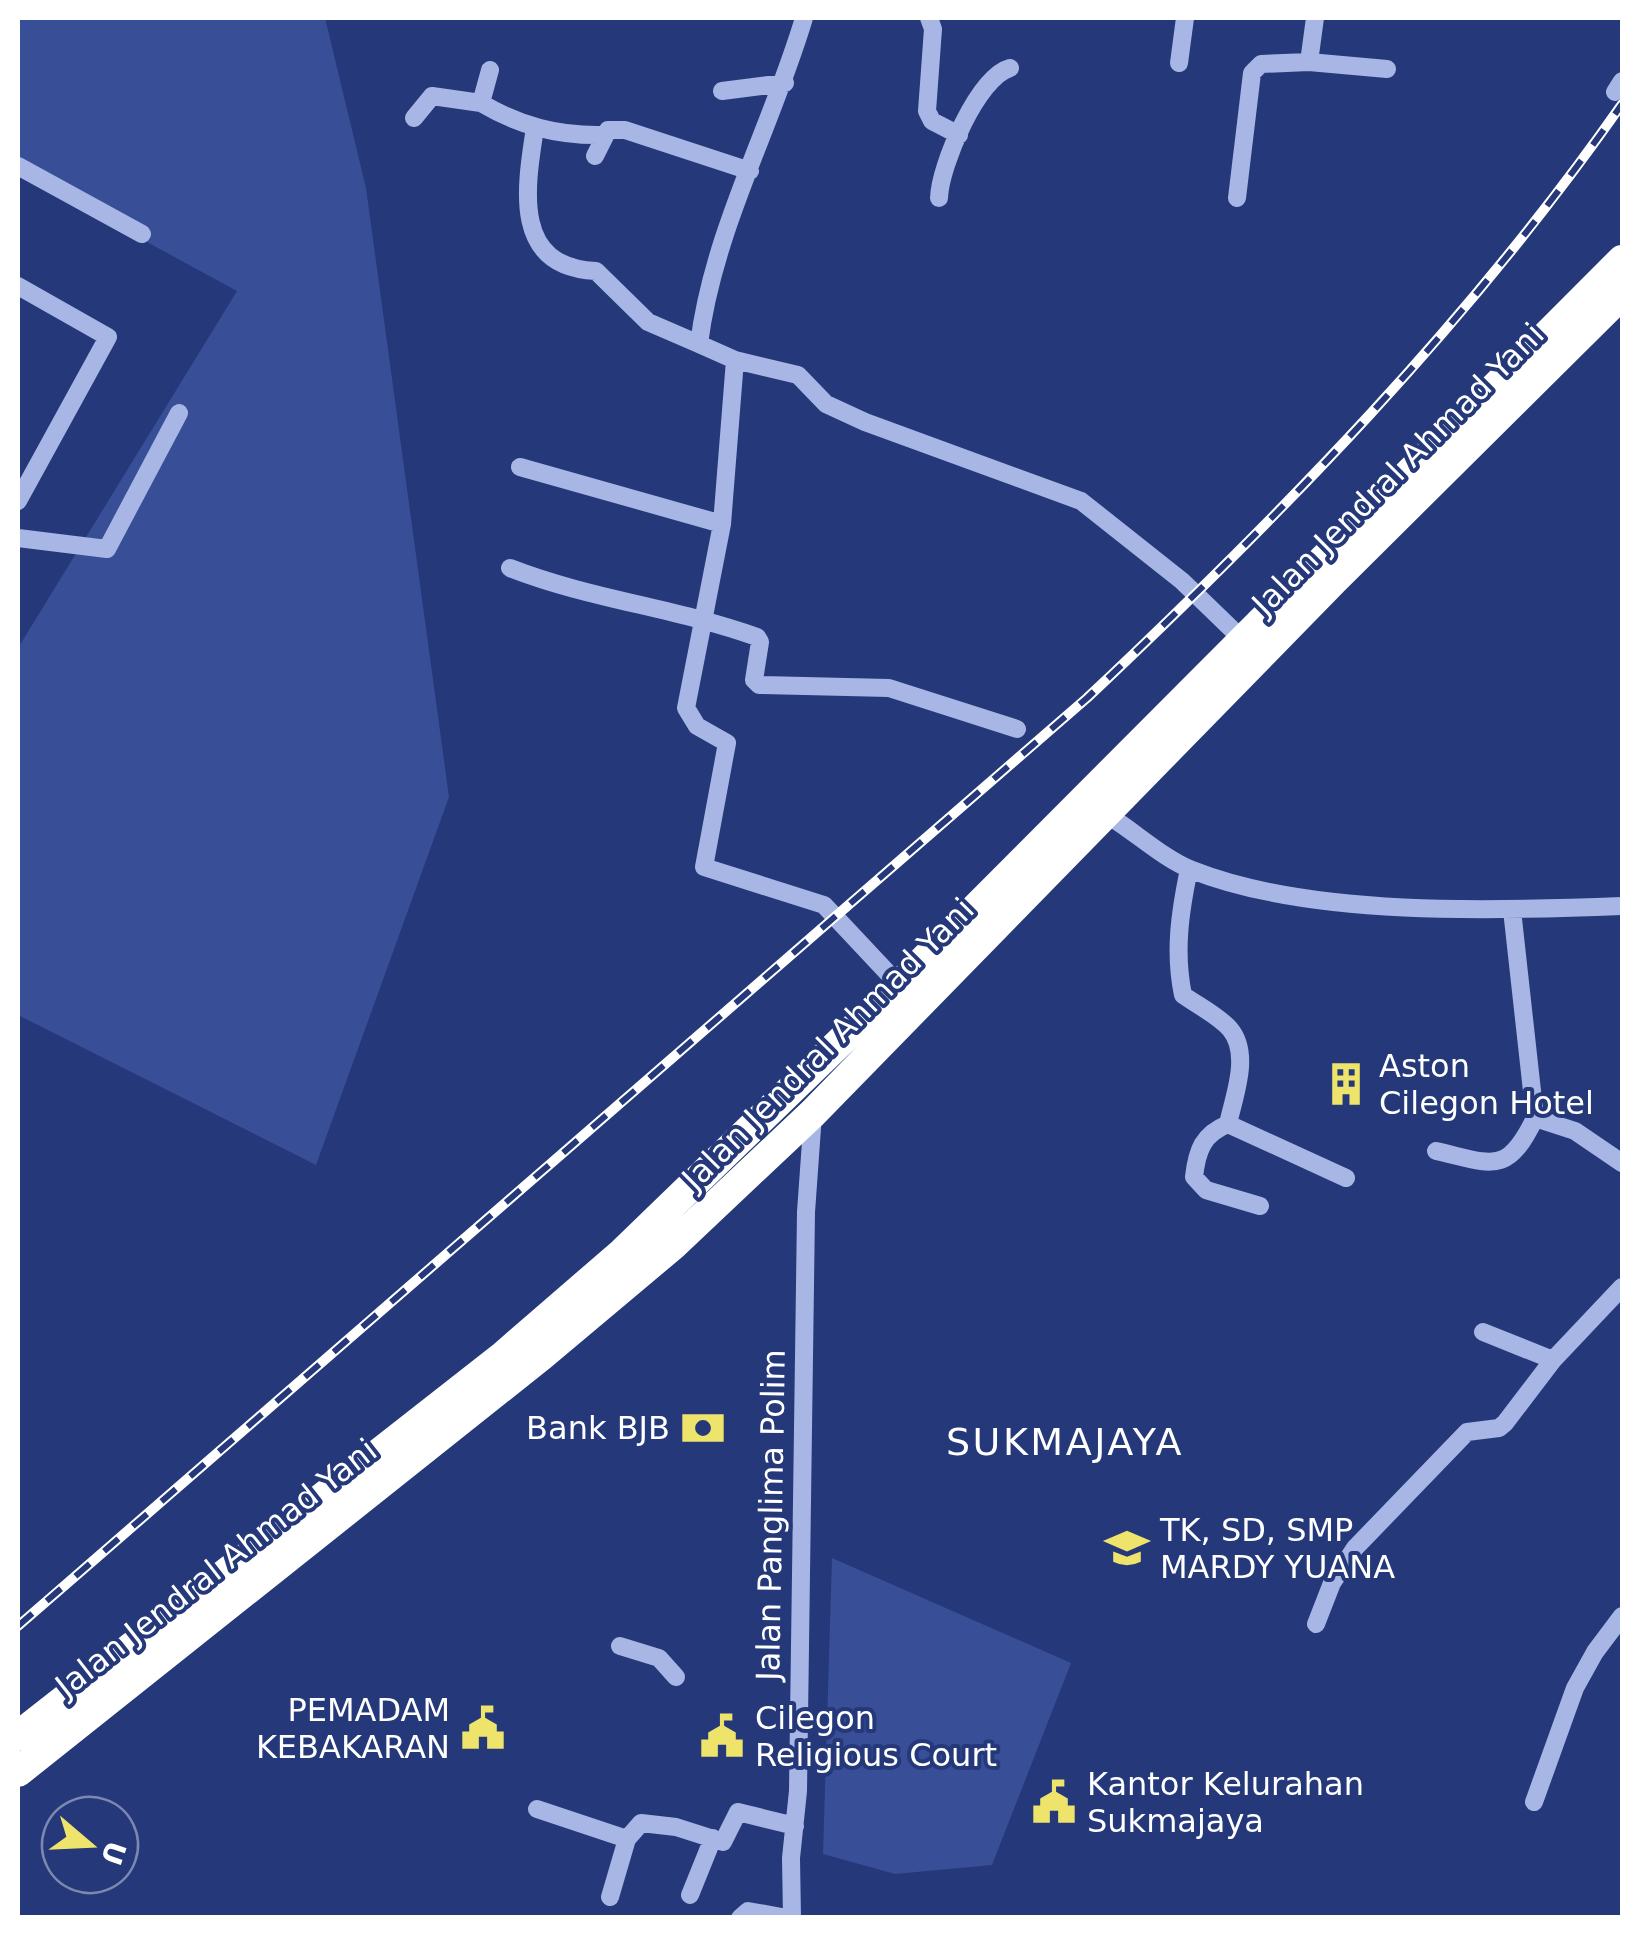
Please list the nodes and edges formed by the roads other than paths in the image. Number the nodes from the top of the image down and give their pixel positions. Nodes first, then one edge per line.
1 (804, 18) edge
2 (929, 18) edge
3 (1184, 18) edge
4 (1315, 18) edge
5 (1180, 62) dead end
6 (1309, 62) junction
7 (1010, 68) dead end
8 (1387, 69) dead end
9 (490, 70) dead end
10 (784, 83) junction
11 (722, 91) dead end
12 (481, 102) junction
13 (414, 118) dead end
14 (535, 128) junction
15 (604, 135) junction
16 (960, 135) junction
17 (595, 156) dead end
18 (18, 166) edge
19 (750, 171) junction
20 (939, 198) dead end
21 (1237, 198) dead end
22 (142, 234) dead end
23 (1622, 260) edge
24 (18, 287) edge
25 (1622, 294) edge
26 (699, 344) junction
27 (735, 360) junction
28 (180, 413) dead end
29 (520, 468) dead end
30 (18, 501) edge
31 (722, 524) junction
32 (18, 538) edge
33 (510, 568) dead end
34 (703, 618) junction
35 (1242, 638) junction
36 (1017, 729) dead end
37 (1109, 816) junction
38 (1188, 869) junction
39 (1622, 906) edge
40 (1512, 910) junction
41 (899, 984) junction
42 (813, 1113) junction
43 (1535, 1118) junction
44 (1228, 1124) junction
45 (1436, 1151) dead end
46 (1622, 1163) edge
47 (1346, 1178) dead end
48 (1260, 1206) dead end
49 (1622, 1287) edge
50 (1483, 1332) dead end
51 (1553, 1360) junction
52 (1622, 1616) edge
53 (1316, 1624) dead end
54 (620, 1646) dead end
55 (676, 1677) dead end
56 (18, 1736) edge
57 (18, 1772) edge
58 (1534, 1802) dead end
59 (537, 1809) dead end
60 (795, 1826) junction
61 (712, 1838) junction
62 (628, 1839) junction
63 (690, 1895) dead end
64 (610, 1897) dead end
65 (740, 1918) edge
66 (789, 1918) edge

1 - 10 street
2 - 16 street
3 - 5 street
4 - 6 street
6 - 8 street
6 - 21 street
7 - 16 street
9 - 12 street
10 - 11 street
10 - 19 street
12 - 13 street
12 - 14 street
14 - 15 street
14 - 26 street
15 - 17 street
15 - 19 street
16 - 20 street
18 - 22 street
19 - 26 street
23 - 35 highway, Jalan Jendral Ahmad Yani
24 - 30 street
25 - 37 highway, Jalan Jendral Ahmad Yani
26 - 27 street
27 - 31 street
27 - 35 street
28 - 32 street
29 - 31 street
31 - 34 street
33 - 34 street
34 - 36 street
34 - 41 street
35 - 41 highway, Jalan Jendral Ahmad Yani
37 - 38 street
37 - 42 highway, Jalan Jendral Ahmad Yani
38 - 40 street
38 - 44 street
39 - 40 street
40 - 43 street
41 - 56 highway, Jalan Jendral Ahmad Yani
42 - 57 highway, Jalan Jendral Ahmad Yani
42 - 60 street, Jalan Panglima Polim
43 - 45 street
43 - 46 street
44 - 47 street
44 - 48 street
49 - 51 street
50 - 51 street
51 - 53 street
52 - 58 street
54 - 55 street
59 - 62 street
60 - 61 street
60 - 66 street, Jalan Panglima Polim
61 - 62 street
61 - 63 street
62 - 64 street
65 - 66 street

